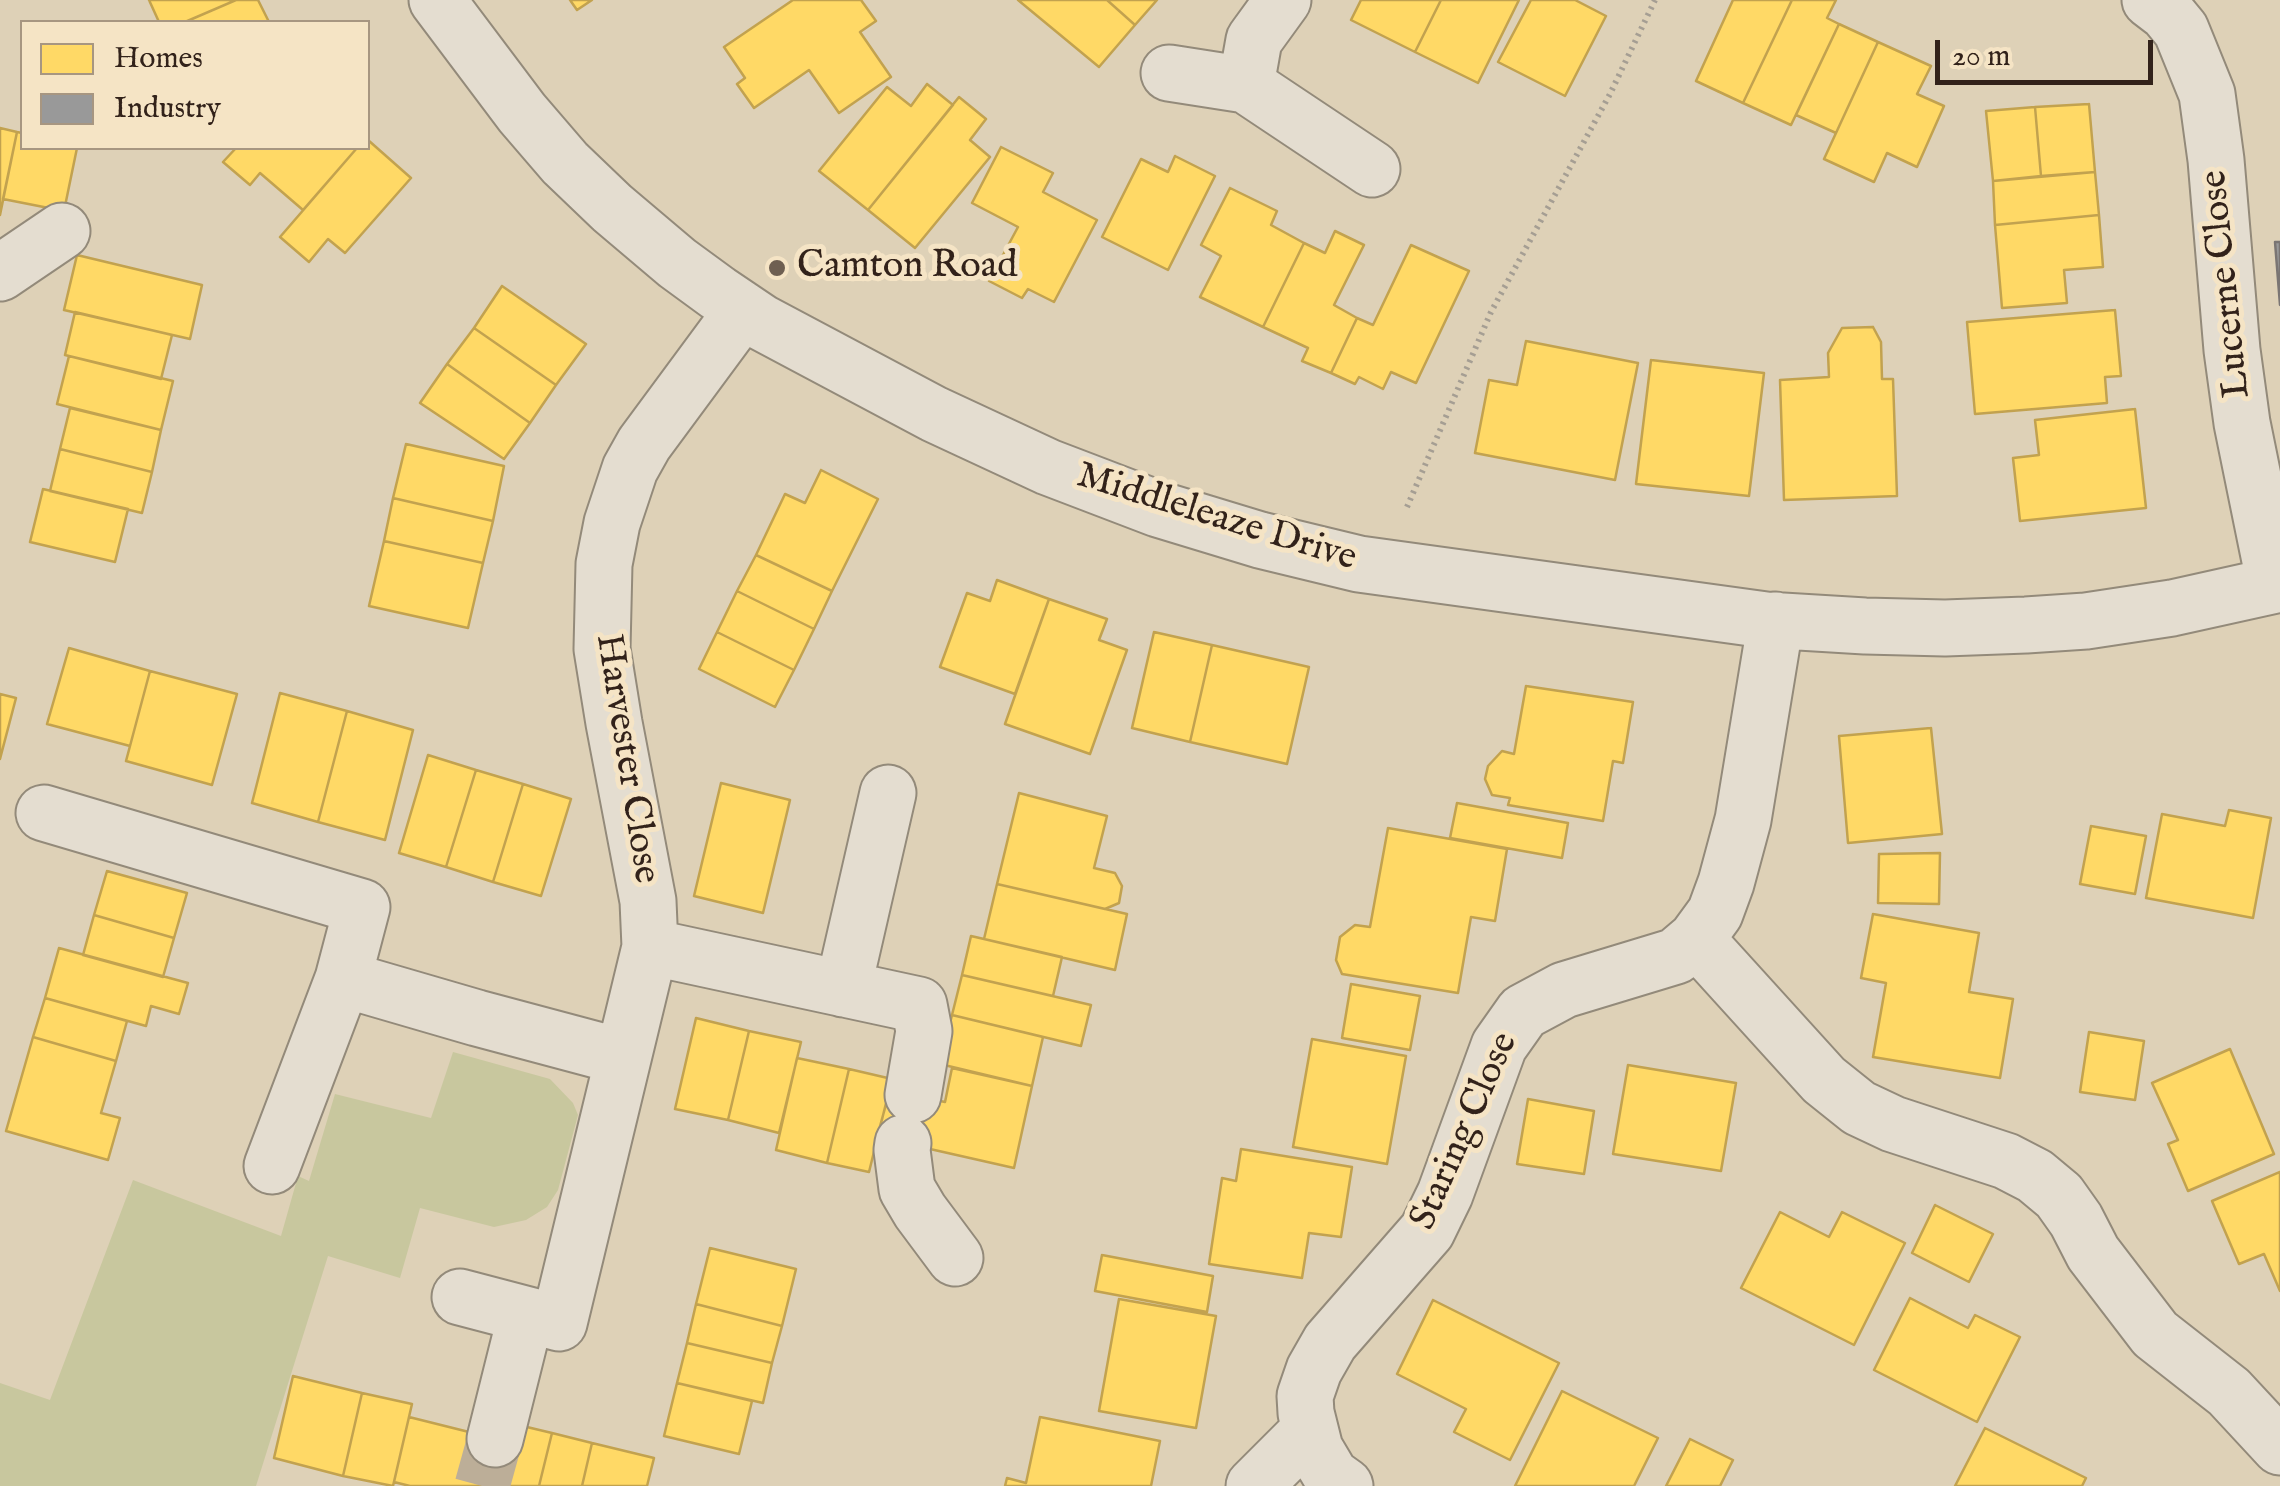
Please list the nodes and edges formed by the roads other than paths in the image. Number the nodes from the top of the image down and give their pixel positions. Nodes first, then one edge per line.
1 (436, 0) edge
2 (1283, 0) edge
3 (2150, 0) edge
4 (1168, 73) dead end
5 (1246, 85) junction
6 (1372, 169) dead end
7 (62, 230) dead end
8 (0, 274) edge
9 (743, 310) junction
10 (2277, 585) edge
11 (1776, 620) junction
12 (888, 793) dead end
13 (44, 813) dead end
14 (1696, 940) junction
15 (650, 947) junction
16 (343, 979) junction
17 (843, 990) junction
18 (623, 1056) junction
19 (272, 1166) dead end
20 (955, 1258) dead end
21 (460, 1297) dead end
22 (526, 1315) junction
23 (1310, 1430) junction
24 (496, 1438) tunnel mouth
25 (2280, 1447) edge
26 (1254, 1486) edge
27 (1345, 1486) edge

1 - 9 street, Middleleaze Drive
2 - 5 street
3 - 10 street, Lucerne Close
4 - 5 street
5 - 6 street
7 - 8 street
9 - 11 street, Middleleaze Drive
9 - 15 street, Harvester Close
10 - 11 street, Middleleaze Drive
11 - 14 street
12 - 17 street
13 - 16 street
14 - 23 street, Staring Close
14 - 25 street
15 - 17 street
15 - 18 street, Harvester Close
16 - 18 street
16 - 19 street
17 - 20 street
18 - 22 street, Harvester Close
21 - 22 street, Harvester Close
22 - 24 street
23 - 26 street
23 - 27 street, Staring Close

